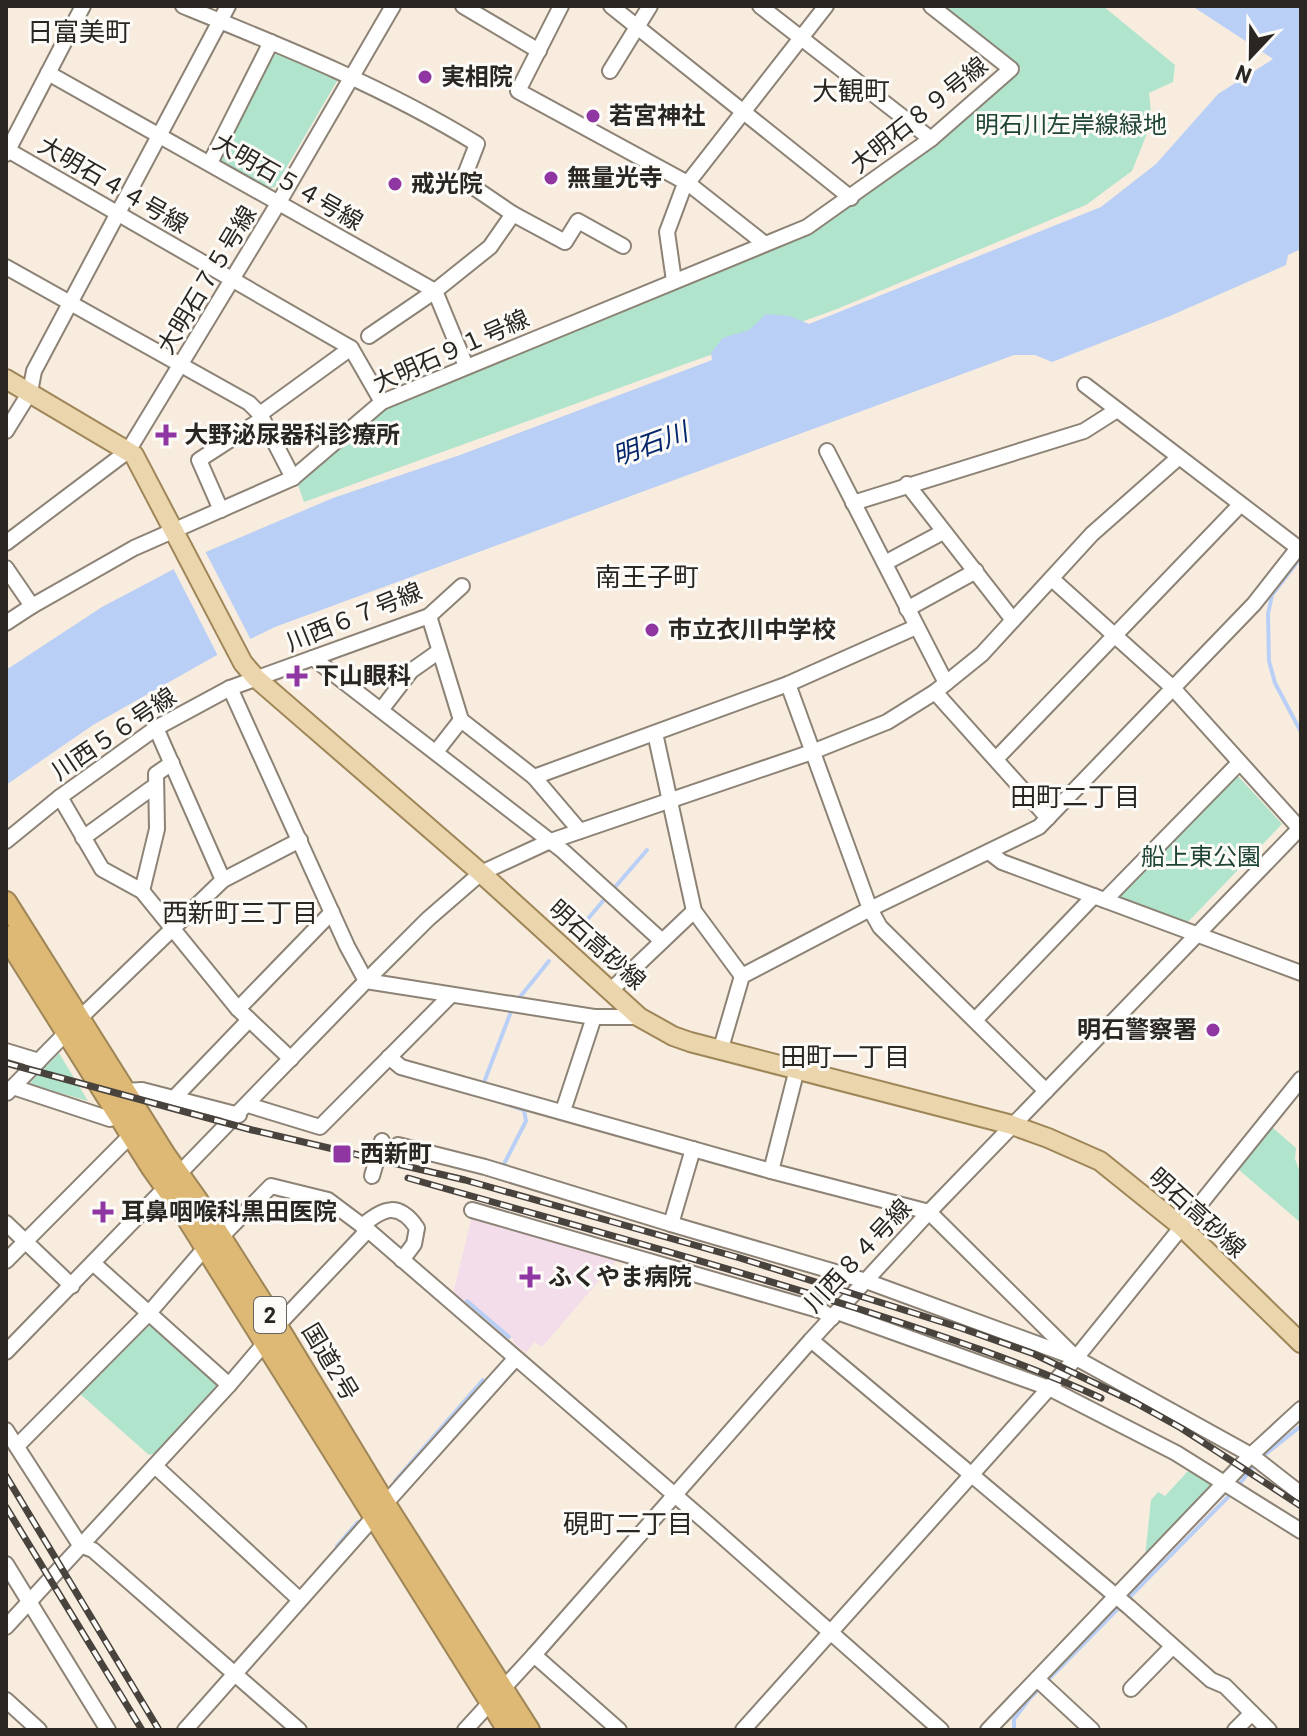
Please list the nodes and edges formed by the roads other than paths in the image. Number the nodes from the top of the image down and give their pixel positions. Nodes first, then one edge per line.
1 (83, 6) edge
2 (183, 6) edge
3 (228, 6) edge
4 (393, 6) edge
5 (463, 6) edge
6 (561, 6) edge
7 (611, 6) edge
8 (650, 6) edge
9 (760, 6) edge
10 (826, 6) edge
11 (931, 6) edge
12 (220, 21) junction
13 (637, 27) junction
14 (801, 38) junction
15 (271, 42) junction
16 (539, 51) junction
17 (610, 71) dead end
18 (48, 73) junction
19 (352, 76) junction
20 (744, 112) junction
21 (159, 135) junction
22 (931, 139) junction
23 (7, 151) edge
24 (210, 163) junction
25 (689, 184) junction
26 (851, 198) junction
27 (279, 202) junction
28 (513, 214) junction
29 (119, 215) junction
30 (765, 244) junction
31 (623, 246) dead end
32 (6, 267) edge
33 (233, 279) junction
34 (674, 281) junction
35 (435, 291) junction
36 (71, 303) junction
37 (369, 336) dead end
38 (351, 348) junction
39 (182, 365) junction
40 (466, 366) junction
41 (6, 379) edge
42 (1085, 385) dead end
43 (30, 392) junction
44 (382, 402) junction
45 (1117, 410) junction
46 (261, 416) junction
47 (6, 431) edge
48 (128, 451) junction
49 (827, 451) dead end
50 (1178, 458) junction
51 (293, 478) junction
52 (907, 484) junction
53 (853, 503) junction
54 (1240, 505) junction
55 (221, 510) junction
56 (943, 532) junction
57 (176, 535) junction
58 (6, 543) edge
59 (1300, 549) edge
60 (885, 563) junction
61 (6, 568) edge
62 (976, 571) junction
63 (1052, 579) junction
64 (462, 586) dead end
65 (32, 606) junction
66 (907, 609) junction
67 (429, 616) junction
68 (1013, 620) junction
69 (6, 623) edge
70 (916, 627) junction
71 (1116, 635) junction
72 (438, 652) junction
73 (313, 658) junction
74 (256, 678) junction
75 (788, 684) junction
76 (941, 687) junction
77 (1172, 687) junction
78 (230, 688) junction
79 (381, 710) junction
80 (461, 720) junction
81 (156, 728) junction
82 (655, 733) junction
83 (436, 752) junction
84 (812, 752) junction
85 (996, 759) junction
86 (172, 763) junction
87 (1239, 763) junction
88 (534, 777) junction
89 (156, 785) junction
90 (60, 797) junction
91 (670, 800) junction
92 (1048, 818) junction
93 (1300, 829) edge
94 (580, 831) junction
95 (83, 838) junction
96 (300, 840) junction
97 (6, 841) edge
98 (548, 842) junction
99 (989, 852) junction
100 (481, 873) junction
101 (223, 880) junction
102 (142, 891) junction
103 (1099, 898) junction
104 (6, 902) edge
105 (870, 909) junction
106 (694, 911) junction
107 (332, 912) junction
108 (171, 930) junction
109 (1198, 935) junction
110 (6, 936) edge
111 (662, 941) junction
112 (1301, 973) edge
113 (742, 976) junction
114 (366, 981) junction
115 (611, 990) junction
116 (451, 995) junction
117 (238, 1009) junction
118 (594, 1017) junction
119 (639, 1017) junction
120 (976, 1019) junction
121 (249, 1020) junction
122 (73, 1026) junction
123 (721, 1048) junction
124 (6, 1051) edge
125 (389, 1057) junction
126 (291, 1059) junction
127 (39, 1061) junction
128 (797, 1069) junction
129 (1301, 1079) edge
130 (11, 1086) edge
131 (124, 1091) junction
132 (1046, 1091) junction
133 (174, 1098) junction
134 (243, 1110) junction
135 (563, 1111) junction
136 (118, 1115) junction
137 (1012, 1125) junction
138 (131, 1135) junction
139 (382, 1141) dead end
140 (398, 1145) dead end
141 (693, 1149) junction
142 (372, 1168) dead end
143 (771, 1171) junction
144 (173, 1180) junction
145 (472, 1210) dead end
146 (929, 1212) junction
147 (6, 1223) edge
148 (671, 1224) junction
149 (1182, 1227) junction
150 (365, 1228) junction
151 (25, 1242) junction
152 (212, 1243) junction
153 (402, 1260) junction
154 (6, 1261) edge
155 (93, 1263) junction
156 (866, 1281) junction
157 (72, 1286) junction
158 (149, 1313) junction
159 (834, 1315) junction
160 (277, 1326) junction
161 (811, 1340) junction
162 (1301, 1343) edge
163 (264, 1344) junction
164 (6, 1352) edge
165 (1076, 1358) junction
166 (515, 1359) junction
167 (229, 1385) junction
168 (1049, 1388) junction
169 (1301, 1409) edge
170 (6, 1430) edge
171 (18, 1445) junction
172 (1251, 1455) junction
173 (155, 1466) junction
174 (972, 1474) junction
175 (1226, 1482) junction
176 (1301, 1494) edge
177 (675, 1497) junction
178 (379, 1511) junction
179 (1301, 1531) edge
180 (80, 1545) junction
181 (6, 1564) edge
182 (1115, 1598) junction
183 (299, 1599) junction
184 (29, 1601) junction
185 (6, 1627) edge
186 (830, 1632) junction
187 (1172, 1647) junction
188 (534, 1655) junction
189 (234, 1672) junction
190 (1037, 1679) junction
191 (1131, 1689) dead end
192 (496, 1695) junction
193 (6, 1700) edge
194 (1252, 1713) junction
195 (187, 1729) edge
196 (39, 1730) edge
197 (108, 1730) edge
198 (299, 1730) edge
199 (465, 1730) edge
200 (508, 1730) edge
201 (529, 1730) edge
202 (619, 1730) edge
203 (743, 1730) edge
204 (941, 1730) edge
205 (988, 1730) edge
206 (1092, 1730) edge
207 (1235, 1730) edge
208 (1269, 1730) edge

1 - 18 street
2 - 12 street
3 - 12 street
4 - 19 street, 大明石７５号線
5 - 16 street
6 - 16 street
7 - 13 street
8 - 13 street
9 - 14 street
10 - 14 street
11 - 22 street, 大明石８９号線
12 - 15 street
12 - 21 street
13 - 17 street
13 - 20 street
14 - 20 street
14 - 22 street
15 - 19 street
15 - 24 street
16 - 25 street
18 - 21 street, 大明石５４号線
18 - 23 street
19 - 27 street, 大明石７５号線
19 - 28 street
20 - 25 street
20 - 26 street
21 - 24 street, 大明石５４号線
21 - 29 street
22 - 26 street, 大明石８９号線
23 - 29 street, 大明石４４号線
24 - 27 street, 大明石５４号線
25 - 30 street
25 - 34 street
26 - 30 street, 大明石８９号線
27 - 33 street, 大明石７５号線
27 - 35 street, 大明石５４号線
28 - 31 street
28 - 35 street
29 - 33 street, 大明石４４号線
29 - 36 street
30 - 34 street, 大明石９１号線
32 - 36 street
33 - 38 street, 大明石４４号線
33 - 39 street, 大明石７５号線
34 - 40 street, 大明石９１号線
35 - 37 street
35 - 40 street
36 - 39 street
36 - 43 street
38 - 44 street, 大明石４４号線
38 - 46 street
39 - 46 street
39 - 48 street, 大明石７５号線
40 - 44 street, 大明石９１号線
41 - 43 main road, 明石高砂線
42 - 45 street
43 - 47 street
43 - 48 main road, 明石高砂線
44 - 51 street, 大明石９１号線
45 - 50 street
45 - 52 street
46 - 51 street
46 - 55 street
48 - 57 main road, 明石高砂線
48 - 58 street
49 - 53 street
50 - 54 street
50 - 63 street
51 - 55 street, 大明石９１号線
52 - 53 street
52 - 56 street
53 - 60 street
54 - 59 street
54 - 71 street
55 - 57 street, 大明石９１号線
56 - 60 street
56 - 62 street
57 - 65 street, 大明石９１号線
57 - 74 main road, 明石高砂線
59 - 77 street
60 - 66 street
61 - 65 street
62 - 66 street
62 - 68 street
63 - 68 street
63 - 71 street
64 - 67 street, 川西６７号線
65 - 69 street, 大明石９１号線
66 - 70 street
67 - 72 street
67 - 73 street, 川西６７号線
68 - 76 street
70 - 75 street
70 - 76 street
71 - 77 street
71 - 85 street
72 - 79 street
72 - 80 street
73 - 74 street, 川西６７号線
73 - 79 street
74 - 78 street, 川西５６号線
74 - 100 main road, 明石高砂線
75 - 82 street
75 - 84 street
76 - 84 street
76 - 85 street
77 - 87 street
77 - 92 street
78 - 81 street, 川西５６号線
78 - 96 street
79 - 83 street
80 - 83 street
80 - 88 street
81 - 86 street
81 - 90 street, 川西５６号線
82 - 88 street
82 - 91 street
83 - 98 street
84 - 91 street
84 - 105 street
85 - 92 street
86 - 89 street
86 - 101 street
87 - 93 street
87 - 103 street
88 - 94 street
89 - 95 street
89 - 102 street
90 - 95 street
90 - 97 street, 川西５６号線
91 - 94 street
91 - 106 street
92 - 99 street
93 - 109 street, 川西８４号線
94 - 98 street
95 - 102 street
96 - 101 street
96 - 107 street
98 - 100 street
98 - 111 street
99 - 103 street
99 - 105 street
100 - 114 street
100 - 115 main road, 明石高砂線
101 - 108 street
102 - 108 street
103 - 109 street
103 - 120 street
104 - 122 highway, 国道2号 / 2
105 - 113 street
105 - 120 street
106 - 111 street
106 - 113 street
107 - 114 street
107 - 117 street
108 - 117 street
108 - 122 street
109 - 112 street
109 - 132 street, 川西８４号線
110 - 122 highway, 国道2号 / 2
111 - 115 street
113 - 123 street
114 - 116 street
114 - 126 street
115 - 119 main road, 明石高砂線
116 - 118 street
116 - 125 street
117 - 121 street
118 - 119 street
118 - 135 street
119 - 123 main road, 明石高砂線
120 - 132 street
121 - 126 street
121 - 133 street
122 - 127 street
122 - 131 highway, 国道2号 / 2
122 - 136 highway, 国道2号 / 2
123 - 128 main road, 明石高砂線
124 - 127 street
125 - 134 street
125 - 135 street
126 - 134 street
127 - 130 street
128 - 137 main road, 明石高砂線
128 - 143 street
129 - 149 street
130 - 136 street
131 - 133 street
131 - 144 highway, 国道2号 / 2
132 - 137 street, 川西８４号線
133 - 134 street
134 - 144 street
135 - 141 street
136 - 138 highway, 国道2号 / 2
137 - 146 street, 川西８４号線
137 - 149 main road, 明石高砂線
138 - 144 highway, 国道2号 / 2
138 - 151 street
139 - 142 street
140 - 148 street
141 - 143 street
141 - 148 street
143 - 146 street
144 - 152 highway, 国道2号 / 2
144 - 155 street
145 - 159 street
146 - 156 street, 川西８４号線
146 - 165 street
147 - 151 street
148 - 156 street
149 - 162 main road, 明石高砂線
149 - 165 street
150 - 152 street
150 - 153 street
150 - 153 street
150 - 160 street
151 - 154 street
151 - 157 street
152 - 158 street
152 - 160 highway, 国道2号 / 2
152 - 163 highway, 国道2号 / 2
153 - 166 street
155 - 157 street
155 - 158 street
156 - 159 street, 川西８４号線
156 - 165 street
157 - 164 street
158 - 167 street
158 - 171 street
159 - 161 street, 川西８４号線
159 - 168 street
160 - 178 highway, 国道2号 / 2
161 - 174 street
161 - 177 street, 川西８４号線
163 - 167 street
163 - 178 highway, 国道2号 / 2
165 - 168 street
165 - 172 street
166 - 177 street
166 - 178 street
167 - 173 street
168 - 174 street
168 - 175 street
169 - 172 street
170 - 171 street
171 - 180 street
172 - 175 street
172 - 176 street
173 - 180 street
173 - 183 street
174 - 182 street
174 - 186 street
175 - 179 street
175 - 182 street
177 - 186 street
177 - 188 street, 川西８４号線
178 - 183 street
178 - 192 highway, 国道2号 / 2
180 - 184 street
180 - 189 street
181 - 184 street
182 - 187 street
182 - 190 street
183 - 189 street
184 - 185 street
184 - 197 street
186 - 203 street
186 - 204 street
187 - 191 street
187 - 194 street
188 - 192 street, 川西８４号線
188 - 202 street
189 - 195 street
189 - 198 street
190 - 205 street
190 - 206 street
192 - 199 street, 川西８４号線
192 - 200 highway, 国道2号 / 2
192 - 201 highway, 国道2号 / 2
193 - 196 street
194 - 207 street
194 - 208 street

